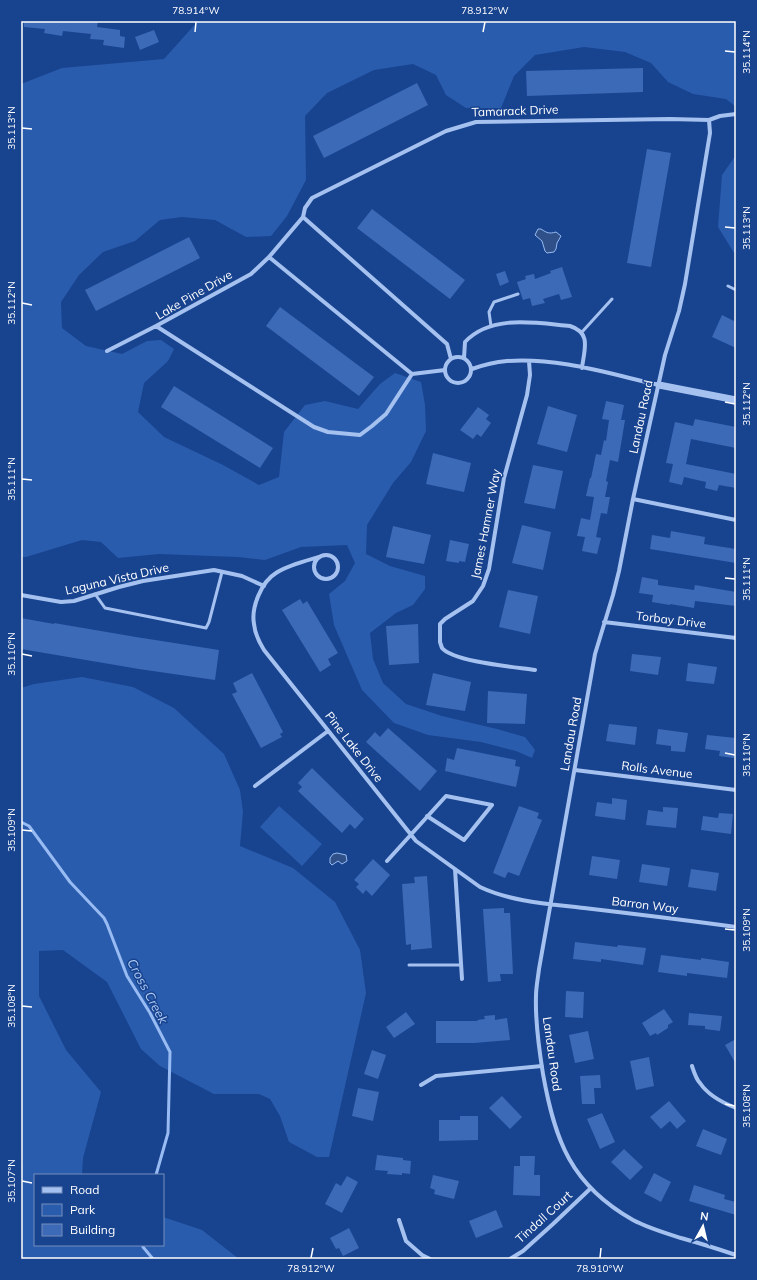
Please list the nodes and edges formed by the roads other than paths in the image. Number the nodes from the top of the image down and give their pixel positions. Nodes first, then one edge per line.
1 (736, 114) edge
2 (709, 120) junction
3 (303, 217) junction
4 (269, 257) junction
5 (728, 286) dead end
6 (736, 290) edge
7 (518, 294) dead end
8 (612, 298) dead end
9 (156, 326) junction
10 (491, 326) junction
11 (582, 332) junction
12 (107, 351) dead end
13 (464, 358) junction
14 (451, 359) junction
15 (529, 361) junction
16 (582, 368) junction
17 (472, 369) junction
18 (445, 370) junction
19 (412, 374) junction
20 (659, 385) junction
21 (736, 400) edge
22 (633, 499) junction
23 (736, 520) edge
24 (319, 557) junction
25 (222, 572) junction
26 (264, 586) junction
27 (95, 594) junction
28 (21, 595) edge
29 (604, 622) junction
30 (736, 638) edge
31 (535, 670) dead end
32 (328, 731) junction
33 (575, 770) junction
34 (255, 786) dead end
35 (736, 790) edge
36 (427, 816) junction
37 (411, 835) junction
38 (387, 861) dead end
39 (455, 869) junction
40 (552, 904) junction
41 (736, 927) edge
42 (409, 965) dead end
43 (461, 965) junction
44 (462, 980) dead end
45 (542, 1066) junction
46 (692, 1066) dead end
47 (421, 1085) dead end
48 (736, 1108) edge
49 (591, 1188) junction
50 (399, 1220) dead end
51 (736, 1255) edge
52 (430, 1259) edge
53 (510, 1259) edge

1 - 2 street
2 - 3 street, Tamarack Drive
2 - 20 street, Landau Road
3 - 4 street, Lake Pine Drive
3 - 14 street
4 - 9 street, Lake Pine Drive
4 - 19 street
5 - 6 lane
7 - 10 lane
8 - 11 lane
9 - 12 street
9 - 19 street, Lake Pine Drive
10 - 11 street
10 - 13 street
11 - 16 street
13 - 14 street
13 - 17 street
14 - 18 street
15 - 16 street
15 - 17 street
15 - 31 street, James Hamner Way
16 - 20 street
17 - 18 street
18 - 19 street
20 - 21 street
20 - 22 street, Landau Road
22 - 23 street
22 - 29 street, Landau Road
24 - 24 street
24 - 26 street, Pine Lake Drive
25 - 26 street, Laguna Vista Drive
25 - 27 street, Laguna Vista Drive
25 - 27 lane
26 - 32 street, Pine Lake Drive
27 - 28 street, Laguna Vista Drive
29 - 30 street, Torbay Drive
29 - 33 street, Landau Road
32 - 34 street
32 - 37 street, Pine Lake Drive
33 - 35 street, Rolls Avenue
33 - 40 street, Landau Road
36 - 36 street
36 - 37 street
37 - 38 street
37 - 39 street, Pine Lake Drive
39 - 40 street, Pine Lake Drive
39 - 43 street
40 - 41 street, Barron Way
40 - 45 street, Landau Road
42 - 43 lane
43 - 44 street
45 - 47 street
45 - 49 street, Landau Road
46 - 48 street
49 - 51 street, Landau Road
49 - 53 street, Tindall Court
50 - 52 street

